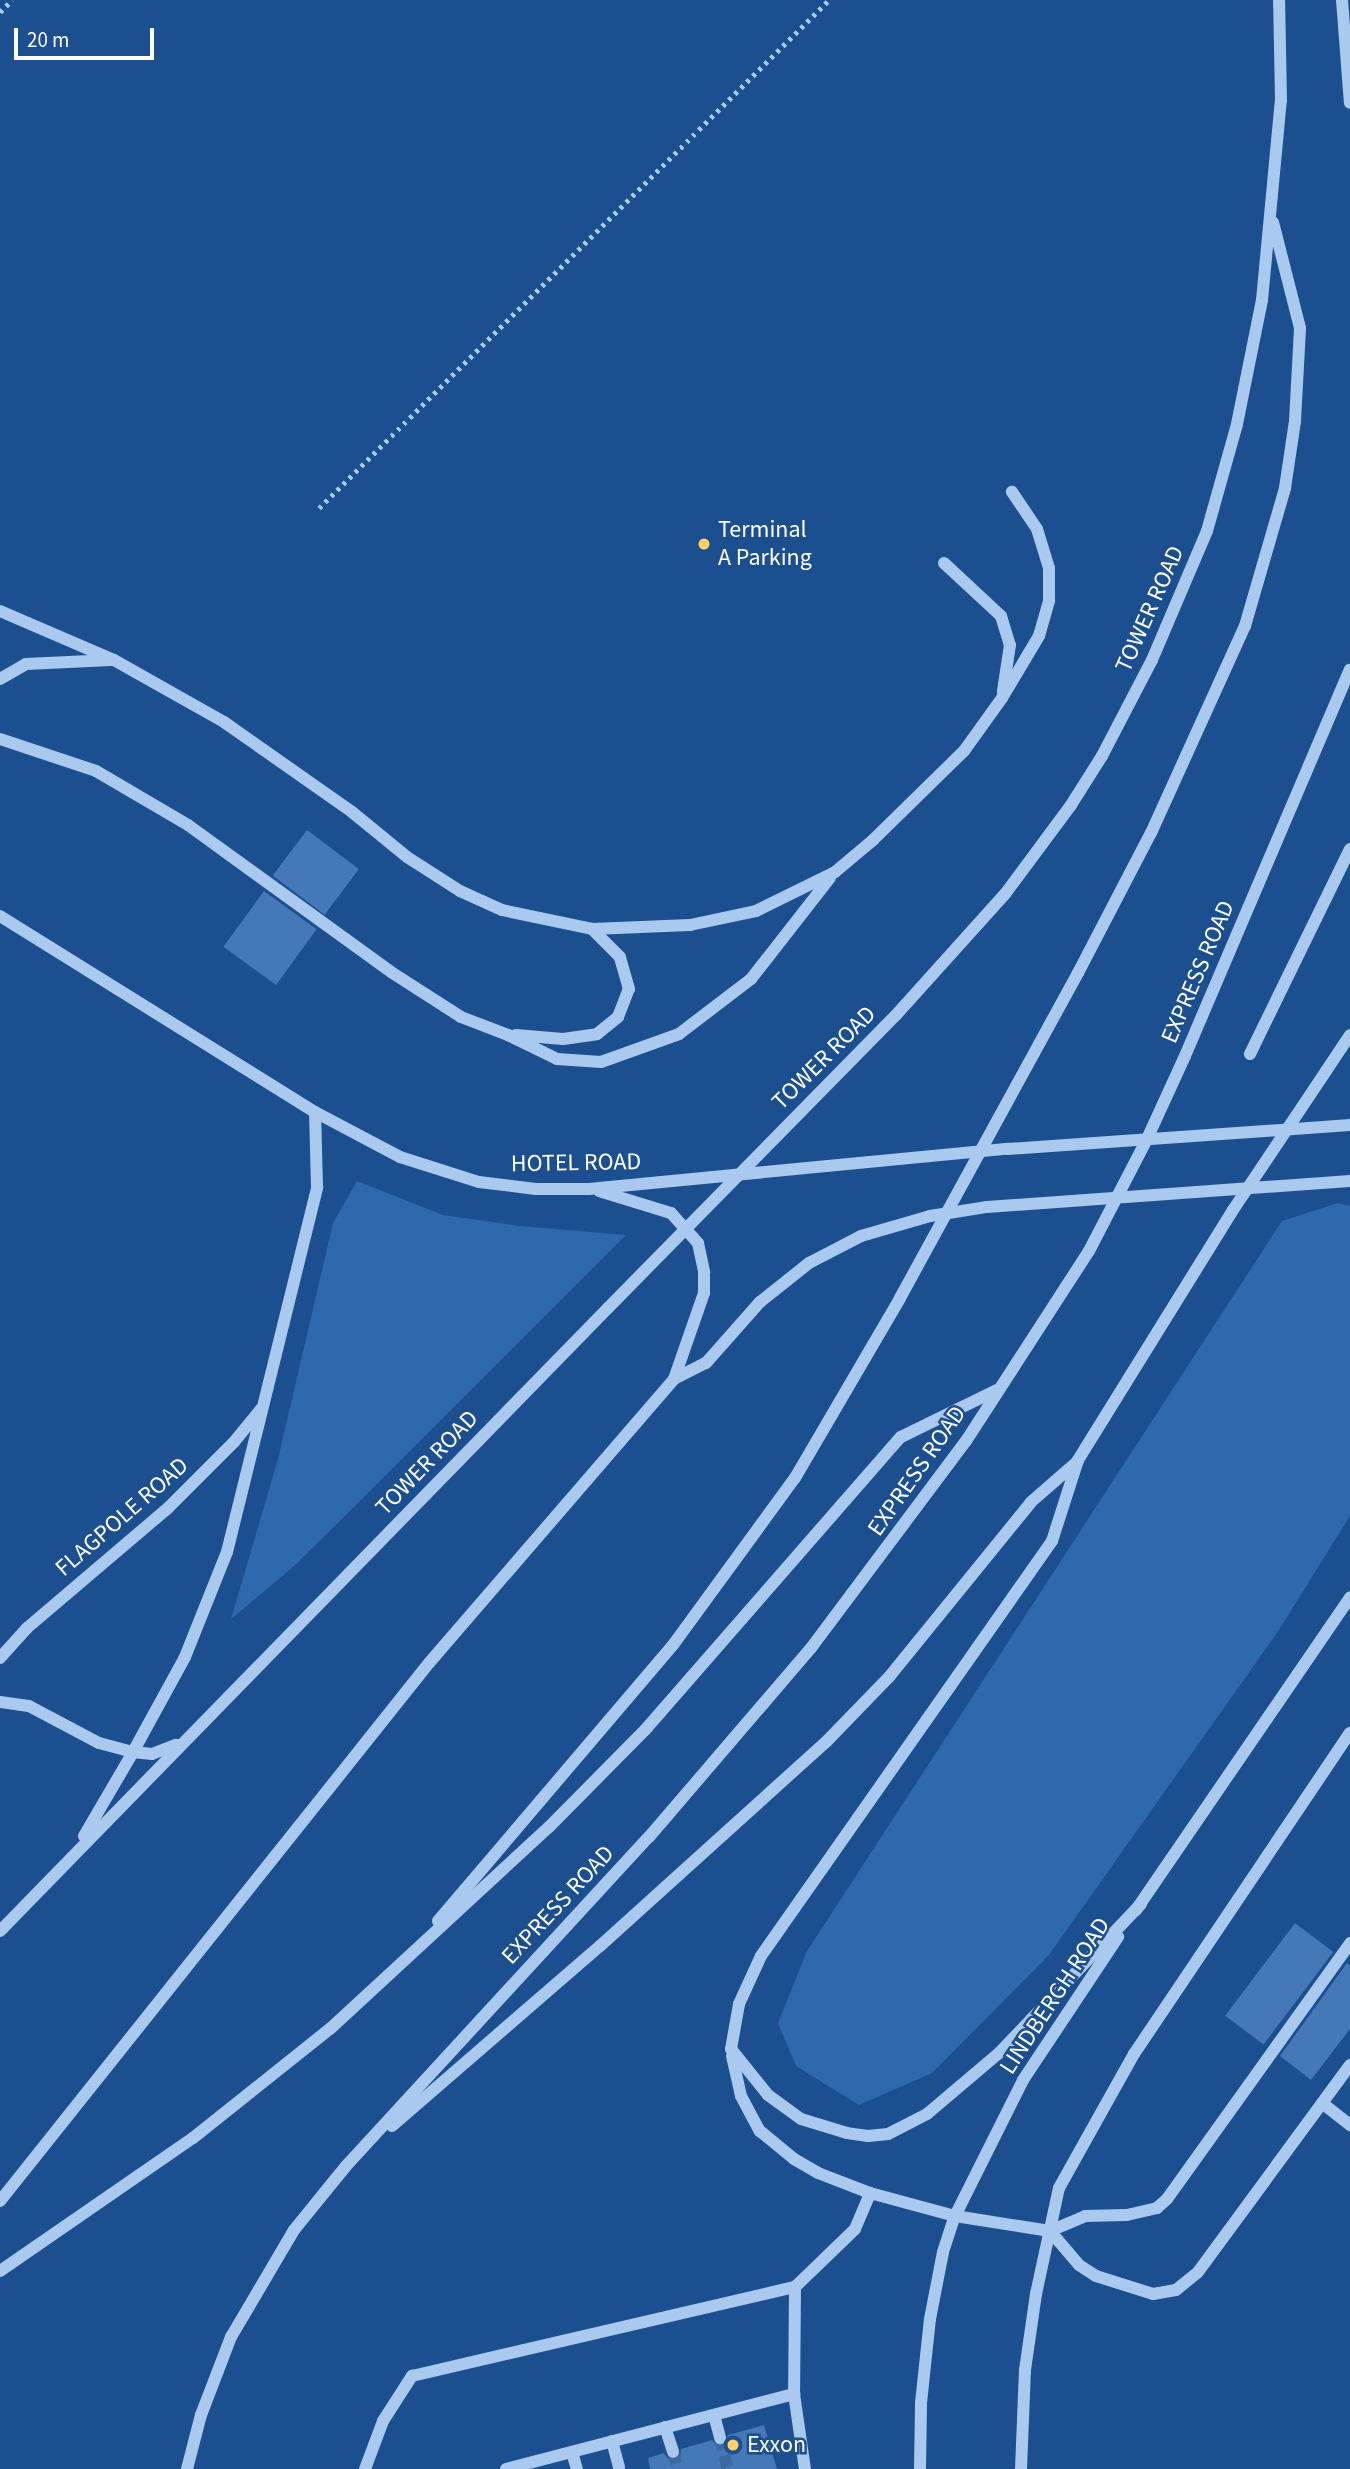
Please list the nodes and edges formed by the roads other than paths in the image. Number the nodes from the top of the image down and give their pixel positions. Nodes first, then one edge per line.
1 (1279, 0) edge
2 (1342, 0) edge
3 (1350, 103) edge
4 (1270, 212) junction
5 (1012, 492) dead end
6 (944, 563) dead end
7 (0, 611) edge
8 (114, 660) junction
9 (1350, 670) edge
10 (0, 679) edge
11 (1002, 698) junction
12 (0, 739) edge
13 (1350, 849) edge
14 (835, 872) junction
15 (0, 916) edge
16 (592, 929) junction
17 (508, 1035) junction
18 (1350, 1035) edge
19 (1250, 1054) dead end
20 (316, 1112) junction
21 (1350, 1125) edge
22 (1350, 1181) edge
23 (589, 1189) junction
24 (674, 1380) junction
25 (999, 1389) junction
26 (265, 1403) junction
27 (1079, 1460) junction
28 (1350, 1597) edge
29 (0, 1658) edge
30 (0, 1702) edge
31 (1350, 1733) edge
32 (184, 1741) junction
33 (134, 1752) junction
34 (73, 1854) junction
35 (1141, 1904) junction
36 (0, 1931) edge
37 (1350, 1942) edge
38 (399, 1967) junction
39 (731, 2049) junction
40 (1350, 2065) edge
41 (1322, 2103) junction
42 (1350, 2125) edge
43 (346, 2166) junction
44 (870, 2193) junction
45 (0, 2202) edge
46 (956, 2216) junction
47 (1050, 2231) junction
48 (0, 2272) edge
49 (795, 2287) junction
50 (794, 2394) junction
51 (714, 2415) junction
52 (666, 2427) junction
53 (720, 2438) tunnel mouth
54 (612, 2441) junction
55 (572, 2452) junction
56 (673, 2452) tunnel mouth
57 (619, 2467) dead end
58 (187, 2469) edge
59 (365, 2469) edge
60 (506, 2469) edge
61 (577, 2469) edge
62 (805, 2469) edge
63 (920, 2469) edge
64 (1021, 2469) edge

1 - 4 street, TOWER ROAD
2 - 3 street
4 - 32 street, TOWER ROAD, bridge
4 - 38 street, bridge
5 - 11 street
6 - 11 street
7 - 8 street
8 - 10 street
8 - 16 street
9 - 25 street, EXPRESS ROAD, bridge
11 - 14 street
12 - 17 street
13 - 19 street
14 - 16 street
14 - 17 street
15 - 20 street, HOTEL ROAD
16 - 17 street
18 - 27 street, bridge
20 - 23 street, HOTEL ROAD
20 - 26 street
21 - 23 street, HOTEL ROAD
22 - 24 street
23 - 24 street
24 - 45 street
25 - 38 street, EXPRESS ROAD
25 - 43 street, EXPRESS ROAD
26 - 29 street, FLAGPOLE ROAD
26 - 33 street
27 - 39 street
27 - 43 street
28 - 35 street, LINDBERGH ROAD
30 - 33 street
31 - 47 street
32 - 33 street
32 - 34 street, TOWER ROAD
33 - 34 street
34 - 36 street, TOWER ROAD
35 - 39 street
35 - 46 street, LINDBERGH ROAD
37 - 47 street
38 - 48 street, EXPRESS ROAD
39 - 44 street
40 - 41 street
41 - 42 street
41 - 47 street
43 - 58 street, EXPRESS ROAD
44 - 46 street
44 - 49 street
46 - 47 street
46 - 63 street, LINDBERGH ROAD
47 - 64 street
49 - 50 street
49 - 59 street
50 - 51 street
50 - 62 street
51 - 52 street
51 - 53 street
52 - 54 street
52 - 56 street
54 - 55 street
54 - 57 street
55 - 60 street
55 - 61 street

